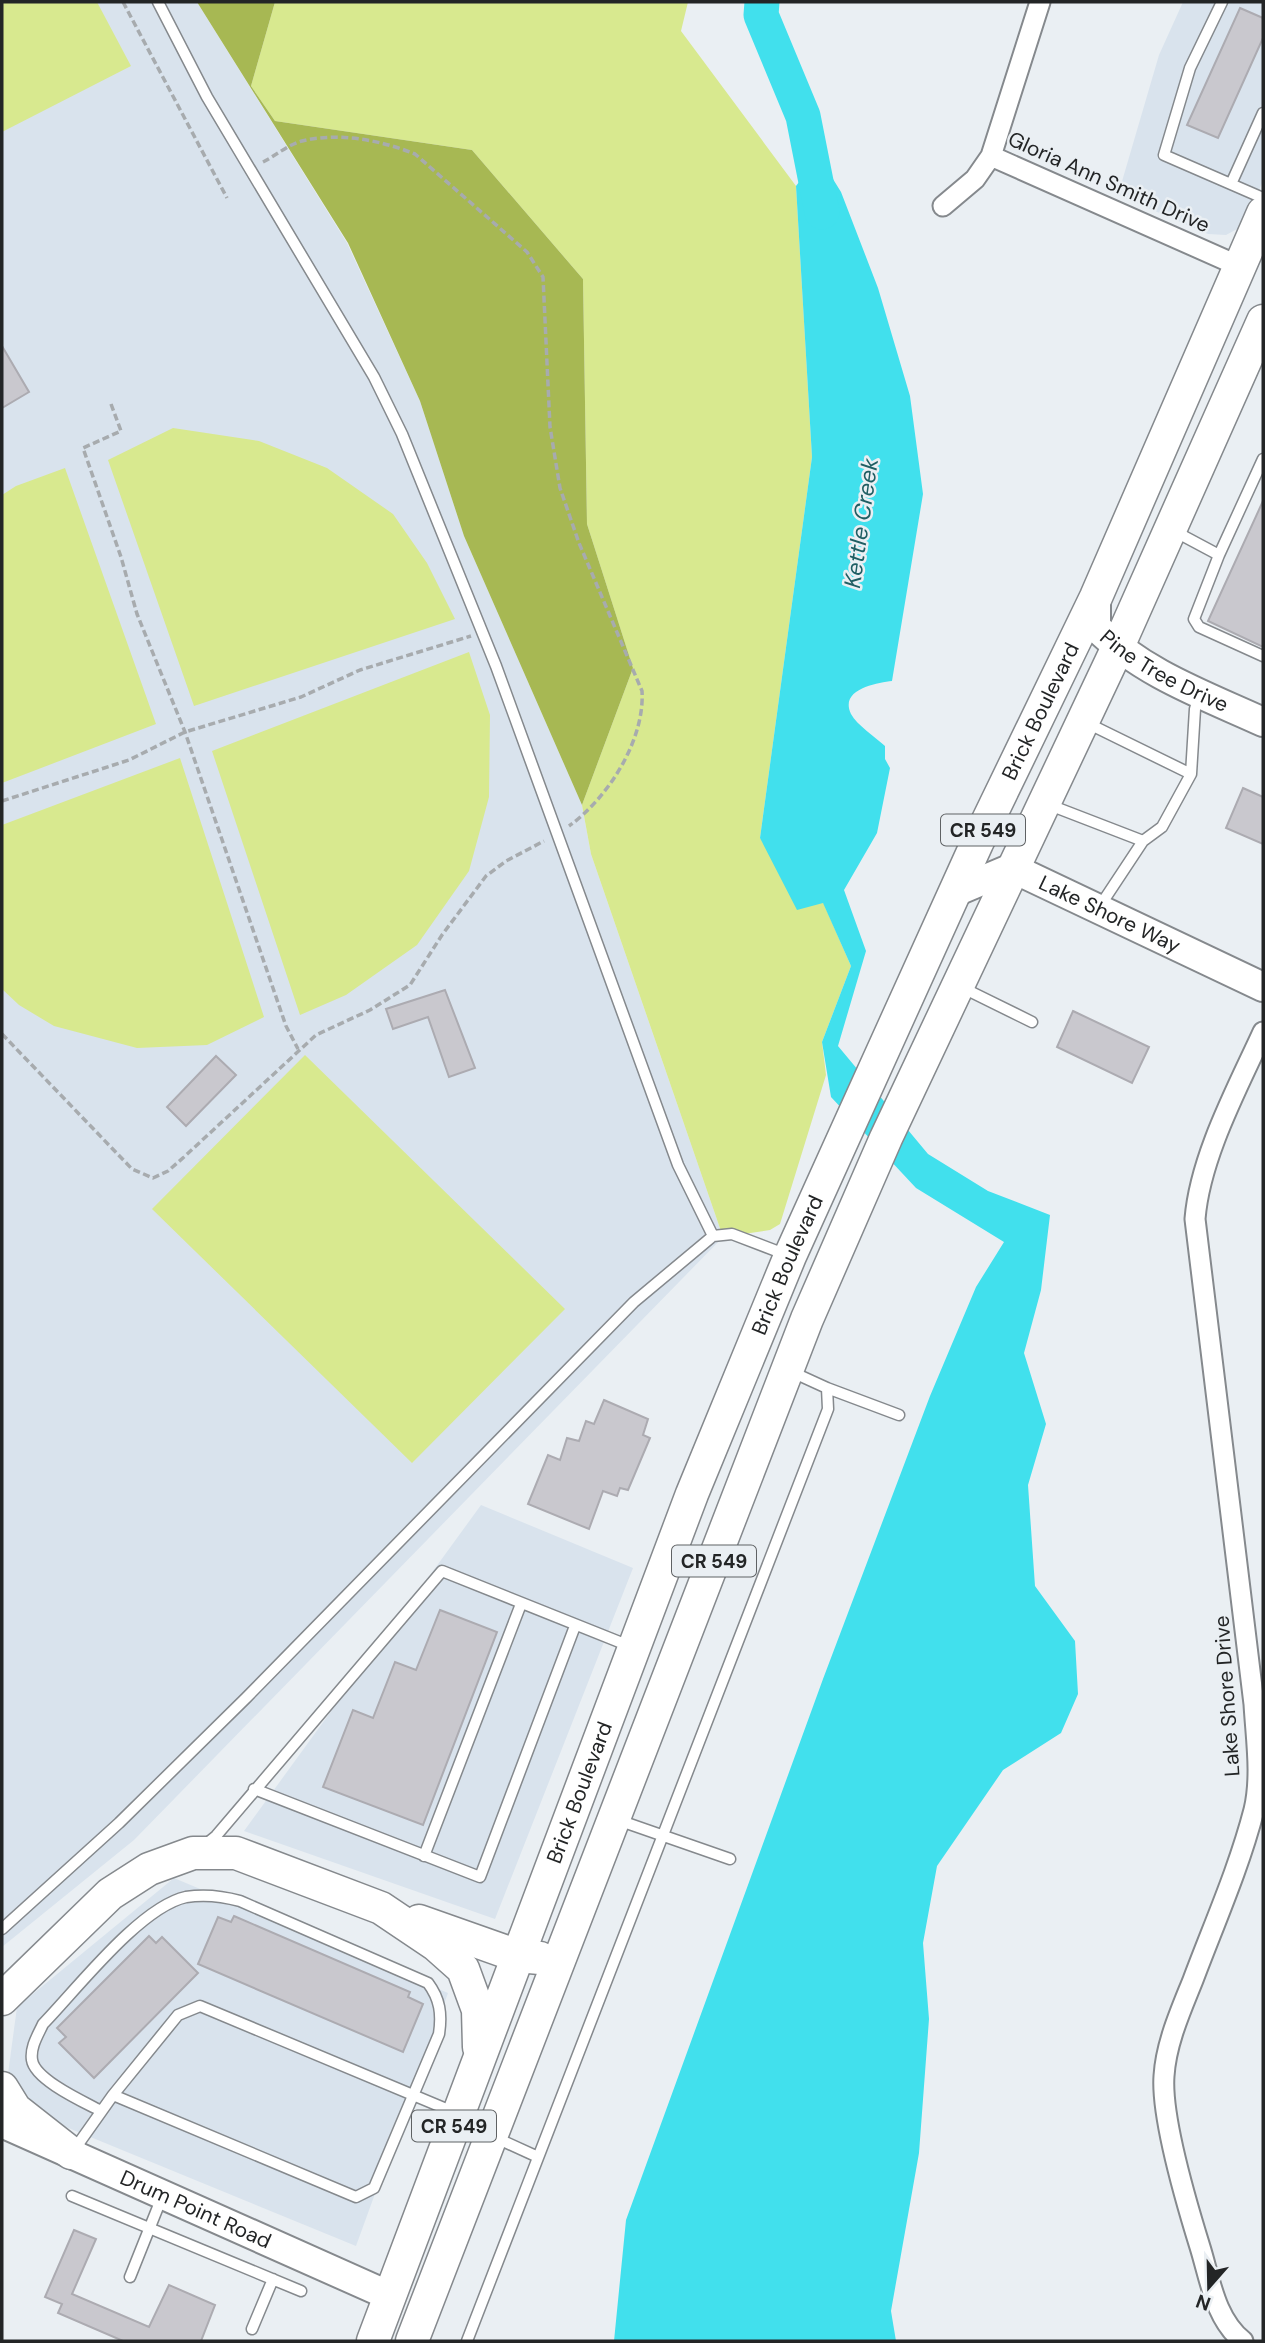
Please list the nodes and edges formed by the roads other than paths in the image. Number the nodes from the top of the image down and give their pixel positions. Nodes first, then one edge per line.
1 (158, 2) edge
2 (1040, 2) edge
3 (1222, 2) edge
4 (1263, 113) edge
5 (991, 156) junction
6 (1231, 184) junction
7 (1263, 198) edge
8 (943, 206) dead end
9 (1263, 213) edge
10 (1239, 266) junction
11 (1261, 332) edge
12 (1263, 459) edge
13 (1170, 530) junction
14 (1219, 555) junction
15 (1096, 597) junction
16 (1117, 649) junction
17 (1263, 656) edge
18 (1200, 693) junction
19 (1082, 721) junction
20 (1263, 722) edge
21 (1191, 774) junction
22 (1043, 803) junction
23 (1143, 841) junction
24 (1012, 868) junction
25 (954, 892) junction
26 (1098, 910) junction
27 (958, 986) junction
28 (1263, 987) edge
29 (1032, 1022) dead end
30 (1263, 1032) edge
31 (713, 1236) junction
32 (790, 1256) junction
33 (788, 1370) junction
34 (827, 1388) junction
35 (899, 1415) dead end
36 (521, 1604) junction
37 (575, 1626) junction
38 (634, 1648) junction
39 (254, 1789) junction
40 (615, 1818) junction
41 (663, 1834) junction
42 (193, 1853) junction
43 (424, 1856) junction
44 (730, 1859) dead end
45 (382, 1908) junction
46 (2, 1929) edge
47 (564, 1947) junction
48 (518, 1956) junction
49 (6, 1998) edge
50 (479, 2060) junction
51 (2, 2088) edge
52 (113, 2095) junction
53 (415, 2097) junction
54 (101, 2111) junction
55 (458, 2115) junction
56 (2, 2123) edge
57 (492, 2136) junction
58 (71, 2153) junction
59 (538, 2157) junction
60 (163, 2194) junction
61 (72, 2196) dead end
62 (150, 2228) junction
63 (130, 2277) dead end
64 (273, 2279) junction
65 (302, 2291) dead end
66 (390, 2296) junction
67 (252, 2329) dead end
68 (373, 2341) edge
69 (402, 2341) edge
70 (412, 2341) edge
71 (467, 2341) edge
72 (1242, 2341) edge

1 - 31 lane
2 - 5 street, Gloria Ann Smith Drive
3 - 6 lane
4 - 6 lane
5 - 8 street
5 - 10 street, Gloria Ann Smith Drive
6 - 7 lane
9 - 10 main road, Brick Boulevard / CR 549
10 - 15 main road, Brick Boulevard / CR 549
11 - 13 main road, Brick Boulevard / CR 549
12 - 14 lane
13 - 14 lane
13 - 16 main road, Brick Boulevard / CR 549
14 - 17 lane
15 - 16 street, Pine Tree Drive
15 - 25 main road, Brick Boulevard / CR 549
16 - 18 street, Pine Tree Drive
16 - 19 main road, Brick Boulevard / CR 549
18 - 20 street, Pine Tree Drive
18 - 21 lane
19 - 21 lane
19 - 22 main road, Brick Boulevard / CR 549
21 - 23 lane
22 - 23 lane
22 - 24 main road, Brick Boulevard / CR 549
23 - 26 lane
24 - 25 street, Lake Shore Way
24 - 26 street, Lake Shore Way
24 - 27 main road, Brick Boulevard / CR 549
25 - 32 main road, Brick Boulevard / CR 549
26 - 28 street, Lake Shore Way
27 - 29 lane
27 - 33 main road, Brick Boulevard / CR 549
30 - 72 street, Lake Shore Drive
31 - 32 lane
31 - 46 lane
32 - 38 main road, Brick Boulevard / CR 549
33 - 34 lane
33 - 40 main road, Brick Boulevard / CR 549
34 - 35 lane
34 - 41 lane
36 - 37 lane
36 - 39 lane
36 - 43 lane
37 - 38 lane
37 - 43 lane
38 - 48 main road, Brick Boulevard / CR 549
39 - 42 lane
39 - 43 lane
40 - 41 lane
40 - 47 main road, Brick Boulevard / CR 549
41 - 44 lane
41 - 59 lane
42 - 45 main road
42 - 49 main road
45 - 48 main road
45 - 50 main road
47 - 48 main road
47 - 57 main road, Brick Boulevard / CR 549
48 - 50 main road, Brick Boulevard / CR 549
50 - 55 main road, Brick Boulevard / CR 549
51 - 58 main road
52 - 53 lane
52 - 53 lane
52 - 54 lane
53 - 54 lane
53 - 55 lane
54 - 58 lane
55 - 66 main road, Brick Boulevard / CR 549
56 - 58 street, Drum Point Road
57 - 59 lane
57 - 70 main road, Brick Boulevard / CR 549
58 - 60 street, Drum Point Road
59 - 71 lane
60 - 62 lane
60 - 66 street, Drum Point Road
61 - 62 lane
62 - 63 lane
62 - 64 lane
64 - 65 lane
64 - 67 lane
66 - 68 main road, Brick Boulevard / CR 549
66 - 69 main road

